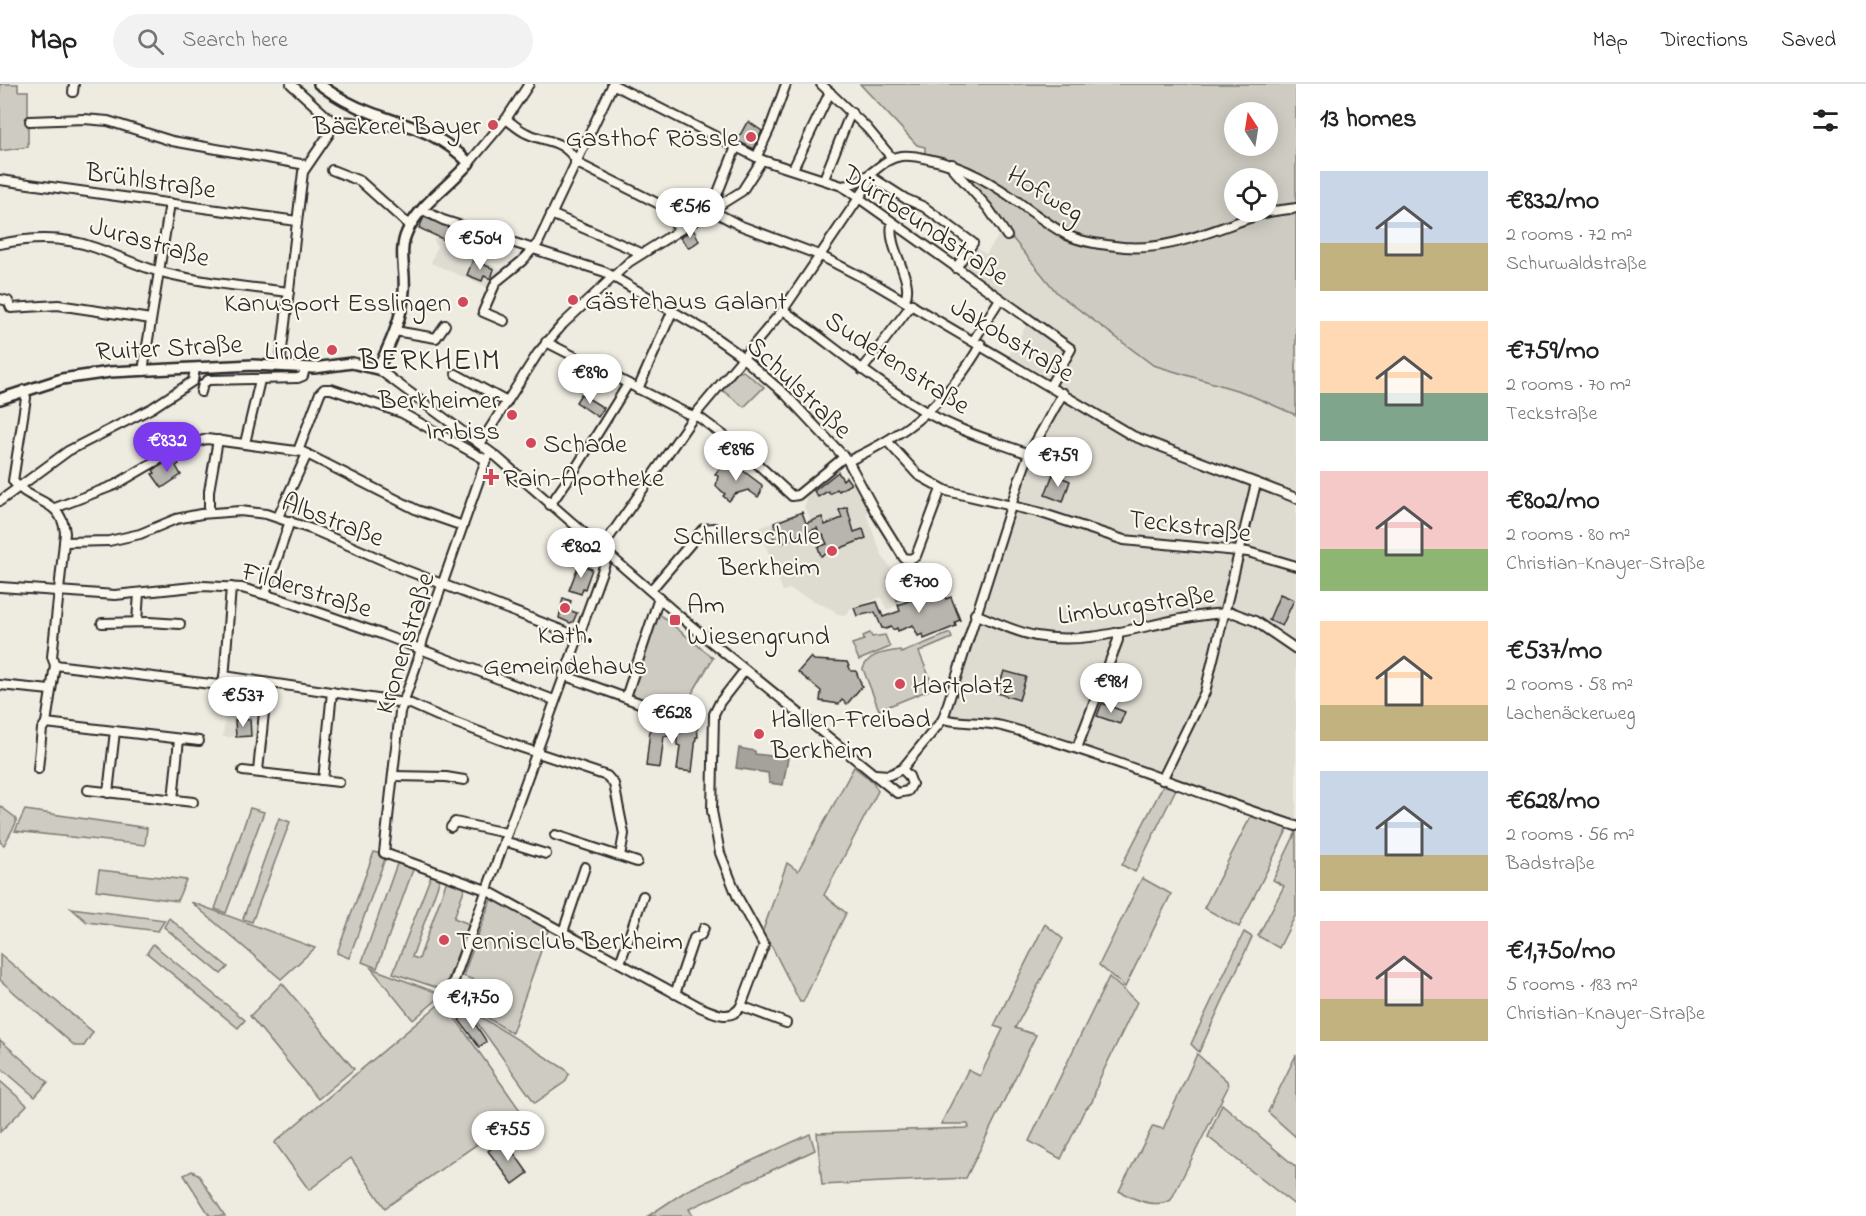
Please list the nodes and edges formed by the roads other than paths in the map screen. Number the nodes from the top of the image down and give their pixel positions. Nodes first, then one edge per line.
1 (291, 84) edge
2 (319, 84) edge
3 (529, 84) edge
4 (612, 84) edge
5 (786, 84) edge
6 (821, 84) edge
7 (830, 92) junction
8 (851, 112) junction
9 (506, 119) junction
10 (30, 122) dead end
11 (401, 122) junction
12 (334, 123) junction
13 (736, 147) junction
14 (759, 158) junction
15 (892, 158) junction
16 (576, 161) junction
17 (468, 163) junction
18 (952, 164) junction
19 (306, 165) junction
20 (793, 169) junction
21 (332, 170) dead end
22 (870, 176) junction
23 (824, 179) junction
24 (0, 180) edge
25 (842, 186) junction
26 (857, 199) junction
27 (170, 203) junction
28 (1296, 208) edge
29 (423, 210) junction
30 (711, 210) junction
31 (551, 214) junction
32 (297, 221) junction
33 (892, 224) junction
34 (410, 226) junction
35 (680, 230) junction
36 (1007, 236) dead end
37 (0, 244) edge
38 (533, 249) junction
39 (641, 253) junction
40 (819, 255) junction
41 (956, 268) junction
42 (159, 271) junction
43 (613, 277) junction
44 (289, 292) junction
45 (0, 299) edge
46 (1000, 299) junction
47 (908, 302) junction
48 (783, 310) junction
49 (672, 312) junction
50 (151, 319) junction
51 (504, 321) dead end
52 (445, 326) dead end
53 (395, 331) junction
54 (546, 342) junction
55 (977, 342) junction
56 (743, 358) junction
57 (280, 366) junction
58 (195, 368) junction
59 (305, 368) junction
60 (378, 369) junction
61 (862, 370) junction
62 (143, 371) junction
63 (456, 374) dead end
64 (260, 380) junction
65 (628, 384) junction
66 (1050, 386) junction
67 (638, 389) junction
68 (24, 390) junction
69 (201, 392) dead end
70 (1062, 393) junction
71 (0, 399) edge
72 (507, 402) junction
73 (927, 413) junction
74 (694, 416) junction
75 (218, 440) junction
76 (886, 441) junction
77 (245, 444) junction
78 (480, 444) junction
79 (298, 450) junction
80 (307, 454) junction
81 (1029, 454) junction
82 (489, 456) junction
83 (846, 460) junction
84 (1256, 483) junction
85 (19, 487) junction
86 (941, 489) junction
87 (1296, 498) edge
88 (0, 501) edge
89 (550, 505) junction
90 (1011, 505) junction
91 (55, 508) junction
92 (209, 513) junction
93 (278, 517) junction
94 (290, 521) junction
95 (463, 526) junction
96 (717, 535) dead end
97 (64, 542) junction
98 (1240, 550) junction
99 (604, 552) junction
100 (1296, 566) edge
101 (443, 584) junction
102 (0, 587) edge
103 (231, 587) junction
104 (651, 590) junction
105 (59, 592) junction
106 (139, 593) junction
107 (265, 594) junction
108 (659, 598) junction
109 (1225, 613) junction
110 (975, 614) junction
111 (138, 622) junction
112 (102, 623) dead end
113 (180, 624) dead end
114 (1118, 632) junction
115 (577, 636) junction
116 (421, 649) junction
117 (1296, 649) edge
118 (55, 665) junction
119 (745, 670) junction
120 (563, 675) junction
121 (223, 680) junction
122 (267, 682) junction
123 (0, 685) edge
124 (50, 690) junction
125 (332, 692) junction
126 (626, 697) junction
127 (554, 700) junction
128 (404, 702) junction
129 (645, 705) dead end
130 (943, 719) junction
131 (46, 723) junction
132 (115, 731) junction
133 (179, 739) junction
134 (198, 741) dead end
135 (1077, 748) junction
136 (535, 752) junction
137 (38, 769) dead end
138 (902, 769) junction
139 (243, 771) dead end
140 (258, 771) junction
141 (875, 774) junction
142 (393, 776) junction
143 (323, 780) junction
144 (464, 780) dead end
145 (1162, 780) junction
146 (339, 782) dead end
147 (88, 790) dead end
148 (108, 793) junction
149 (173, 800) junction
150 (194, 802) dead end
151 (1296, 826) edge
152 (451, 827) dead end
153 (555, 835) dead end
154 (505, 837) junction
155 (546, 854) dead end
156 (620, 856) junction
157 (637, 862) dead end
158 (585, 867) dead end
159 (486, 890) junction
160 (643, 896) dead end
161 (704, 928) dead end
162 (563, 932) junction
163 (620, 963) junction
164 (675, 994) junction
165 (446, 995) dead end
166 (741, 1006) junction
167 (786, 1023) dead end

1 - 12 street
2 - 11 street
3 - 9 street
4 - 13 street, Dürrbeundstraße
4 - 16 street
5 - 14 street
6 - 7 street
7 - 8 street
7 - 20 street
8 - 15 street
8 - 23 street
9 - 16 street
9 - 17 street
10 - 19 street
11 - 12 street
11 - 17 street
12 - 19 street
13 - 14 street, Dürrbeundstraße
13 - 30 street
14 - 20 street, Dürrbeundstraße
14 - 30 street
15 - 18 street, Hofweg
15 - 22 street
16 - 31 street
16 - 35 street
17 - 29 street
18 - 28 street, Hofweg
18 - 36 street
19 - 32 street
20 - 23 street, Dürrbeundstraße
21 - 34 street
22 - 25 street
22 - 26 street
22 - 41 street
23 - 25 street, Dürrbeundstraße
24 - 27 street, Brühlstraße
25 - 26 street, Dürrbeundstraße
26 - 33 street, Dürrbeundstraße
26 - 40 street
27 - 32 street, Brühlstraße
27 - 42 street
29 - 34 street
29 - 38 street, Schulstraße
30 - 35 street
30 - 40 street, Jakobstraße
31 - 38 street
31 - 39 street
32 - 44 street
33 - 41 street, Dürrbeundstraße
33 - 47 street
34 - 53 street
35 - 39 street
37 - 42 street, Jurastraße
38 - 43 street, Schulstraße
38 - 51 street
39 - 43 street
40 - 47 street, Jakobstraße
40 - 48 street
41 - 46 street, Dürrbeundstraße
42 - 44 street, Jurastraße
42 - 50 street
43 - 49 street, Schulstraße
43 - 54 street
44 - 57 street
45 - 50 street
46 - 55 street
46 - 66 street, Dürrbeundstraße
47 - 55 street, Jakobstraße
47 - 61 street
48 - 56 street
48 - 61 street, Sudetenstraße
49 - 56 street, Schulstraße
49 - 67 street
50 - 62 street
52 - 53 street
53 - 60 street
54 - 65 street
54 - 72 street
55 - 66 street, Jakobstraße
55 - 73 street
56 - 74 street
56 - 83 street, Schulstraße
57 - 58 street, Ruiter Straße
57 - 59 street, Ruiter Straße
58 - 62 street, Ruiter Straße
58 - 85 street
59 - 60 street, Ruiter Straße
59 - 64 street
60 - 78 street
61 - 73 street, Sudetenstraße
62 - 68 street, Ruiter Straße
63 - 72 street
64 - 69 street
64 - 77 street
65 - 67 street
65 - 89 street
66 - 70 street, Jakobstraße
67 - 74 street
68 - 71 street, Ruiter Straße
68 - 85 street
70 - 81 street
70 - 84 street, Jakobstraße
72 - 78 street
73 - 76 street
73 - 81 street, Sudetenstraße
74 - 83 street
74 - 99 street
75 - 77 street
75 - 91 street
75 - 92 street
76 - 83 street
76 - 86 street, Teckstraße
77 - 79 street
78 - 82 street
79 - 80 street
79 - 82 street
80 - 93 street
80 - 95 street
81 - 90 street
82 - 89 street
82 - 95 street, Kronenstraße
83 - 86 street, Schulstraße
84 - 87 street, Jakobstraße
84 - 98 street
85 - 88 street
85 - 91 street
86 - 90 street, Teckstraße
89 - 99 street
90 - 98 street, Teckstraße
90 - 110 street
91 - 97 street
92 - 93 street, Albstraße
92 - 97 street, Albstraße
93 - 94 street, Albstraße
94 - 101 street, Albstraße
94 - 107 street
95 - 101 street, Kronenstraße
96 - 104 street
97 - 105 street
98 - 100 street, Teckstraße
98 - 109 street
99 - 104 street
99 - 115 street
101 - 115 street, Albstraße
101 - 116 street, Kronenstraße
102 - 105 street, Filderstraße
103 - 106 street, Filderstraße
103 - 107 street, Filderstraße
103 - 121 street
104 - 108 street
105 - 106 street, Filderstraße
105 - 118 street
106 - 111 street
107 - 116 street, Filderstraße
108 - 119 street
108 - 126 street
109 - 114 street, Limburgstraße
109 - 117 street, Limburgstraße
109 - 145 street
110 - 114 street, Limburgstraße
110 - 130 street
111 - 112 street
111 - 113 street
114 - 135 street
115 - 120 street
116 - 127 street, Filderstraße
116 - 128 street, Kronenstraße
118 - 121 street
118 - 124 street
119 - 141 street
119 - 166 street
120 - 126 street
120 - 127 street
121 - 122 street
122 - 125 street
122 - 140 street
123 - 124 street
124 - 131 street
125 - 128 street
125 - 143 street
126 - 129 street
127 - 136 street
128 - 136 street
128 - 142 street, Kronenstraße
130 - 135 street
130 - 138 street
131 - 132 street
131 - 137 street
132 - 133 street
132 - 148 street
133 - 134 street
133 - 149 street
135 - 145 street
136 - 154 street
136 - 156 street
138 - 141 street
138 - 141 street
139 - 140 street
140 - 143 street
142 - 144 street
142 - 159 street, Kronenstraße
143 - 146 street
145 - 151 street
147 - 148 street
148 - 149 street
149 - 150 street
152 - 154 street
153 - 156 street
154 - 155 street
154 - 159 street
156 - 157 street
158 - 162 street
159 - 162 street
159 - 165 street
160 - 163 street
161 - 164 street
162 - 163 street
163 - 164 street
164 - 166 street
166 - 167 street

